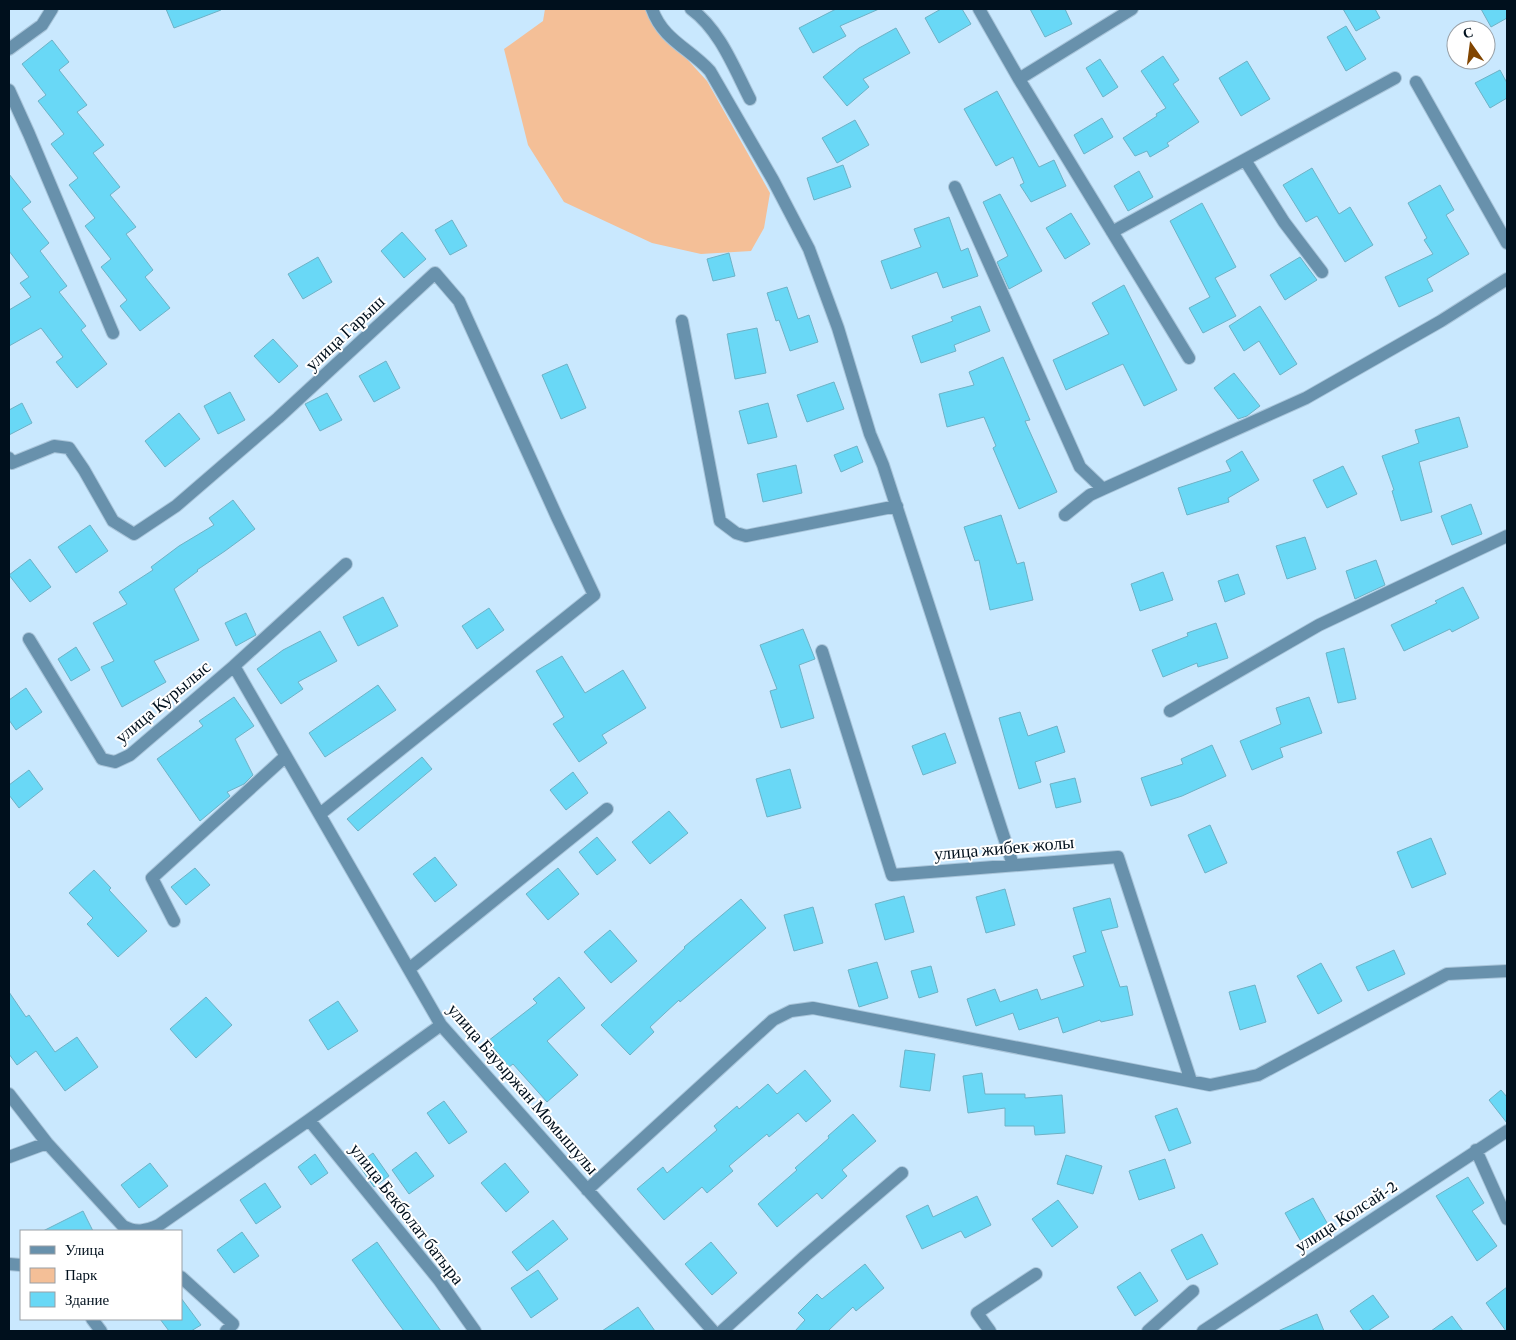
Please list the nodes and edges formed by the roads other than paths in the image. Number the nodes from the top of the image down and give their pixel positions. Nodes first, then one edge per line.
1 (52, 9) edge
2 (652, 9) edge
3 (691, 9) edge
4 (979, 9) edge
5 (1132, 9) edge
6 (9, 50) edge
7 (1396, 78) dead end
8 (1020, 79) junction
9 (1416, 82) dead end
10 (9, 90) edge
11 (750, 99) dead end
12 (1245, 160) junction
13 (955, 188) dead end
14 (1112, 232) junction
15 (1507, 243) edge
16 (1322, 272) dead end
17 (1507, 279) edge
18 (682, 321) dead end
19 (113, 333) dead end
20 (1189, 358) dead end
21 (9, 458) edge
22 (1103, 489) junction
23 (897, 506) junction
24 (1065, 515) dead end
25 (1507, 536) edge
26 (346, 564) dead end
27 (29, 639) dead end
28 (822, 651) dead end
29 (234, 666) junction
30 (1170, 711) dead end
31 (286, 756) junction
32 (607, 809) dead end
33 (320, 814) junction
34 (1013, 865) junction
35 (174, 921) dead end
36 (409, 969) junction
37 (1507, 972) edge
38 (441, 1025) junction
39 (1191, 1081) junction
40 (9, 1094) edge
41 (309, 1120) junction
42 (1507, 1131) edge
43 (47, 1143) junction
44 (1476, 1150) junction
45 (9, 1157) edge
46 (902, 1173) dead end
47 (587, 1190) junction
48 (1507, 1218) edge
49 (129, 1230) edge
50 (145, 1230) edge
51 (1036, 1274) dead end
52 (182, 1278) edge
53 (1193, 1292) dead end
54 (93, 1320) edge
55 (101, 1331) edge
56 (226, 1331) edge
57 (474, 1331) edge
58 (713, 1331) edge
59 (722, 1331) edge
60 (990, 1331) edge
61 (1148, 1331) edge
62 (1203, 1331) edge

1 - 6 street
2 - 23 street
3 - 11 street
4 - 8 street
5 - 8 street
7 - 12 street
8 - 14 street
9 - 15 street
10 - 19 street
12 - 14 street
12 - 16 street
13 - 22 street
14 - 20 street
17 - 22 street
18 - 23 street
21 - 33 street, улица Гарыш
22 - 24 street
23 - 34 street
25 - 30 street
26 - 29 street, улица Курылыс
27 - 29 street, улица Курылыс
28 - 34 street, улица жибек жолы
29 - 31 street, улица Бауыржан Момышулы
31 - 33 street, улица Бауыржан Момышулы
31 - 35 street
32 - 36 street
33 - 36 street, улица Бауыржан Момышулы
34 - 39 street, улица жибек жолы
36 - 38 street, улица Бауыржан Момышулы
37 - 39 street
38 - 41 street
38 - 47 street, улица Бауыржан Момышулы
39 - 47 street
40 - 43 street
41 - 50 street
41 - 57 street, улица Бекболат батыра
42 - 44 street, улица Колсай-2
43 - 45 street
43 - 49 street
44 - 48 street
44 - 62 street, улица Колсай-2
46 - 59 street
47 - 58 street, улица Бауыржан Момышулы
51 - 60 street
52 - 56 street
53 - 61 street
54 - 55 street

